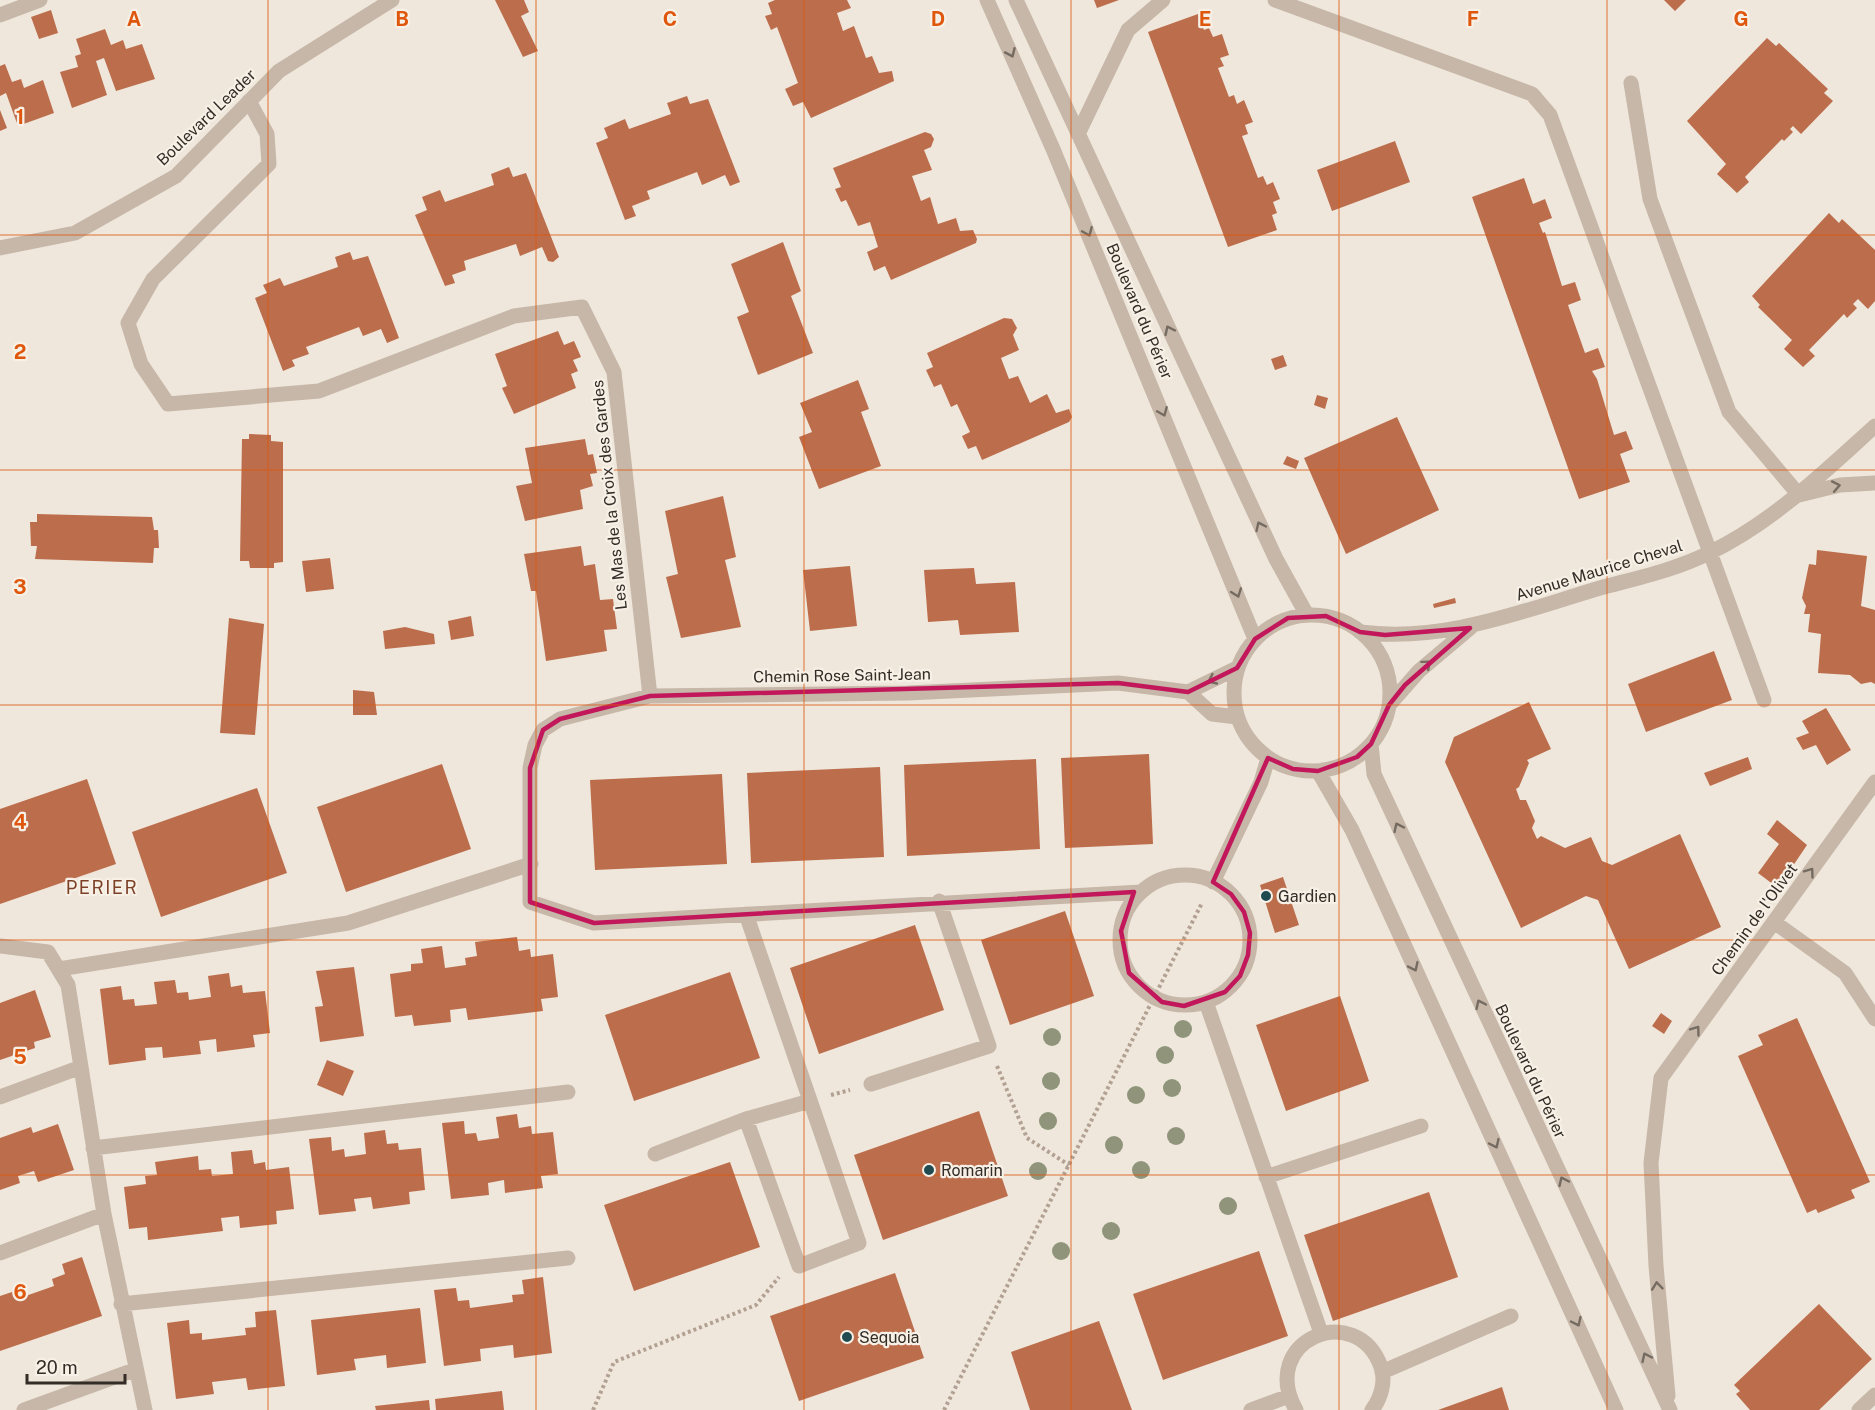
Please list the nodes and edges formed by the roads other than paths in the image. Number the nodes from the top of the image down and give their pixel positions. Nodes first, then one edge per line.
1 (40, 0) edge
2 (392, 0) edge
3 (987, 0) edge
4 (1016, 0) edge
5 (1163, 0) edge
6 (1275, 0) edge
7 (0, 15) edge
8 (1631, 83) dead end
9 (249, 101) junction
10 (1078, 134) junction
11 (0, 248) edge
12 (1875, 426) edge
13 (1875, 483) edge
14 (1799, 495) junction
15 (1709, 554) junction
16 (1307, 615) junction
17 (1470, 628) junction
18 (1360, 632) junction
19 (1255, 639) junction
20 (1237, 668) junction
21 (1188, 692) junction
22 (650, 696) junction
23 (1764, 700) dead end
24 (1389, 705) junction
25 (1237, 717) junction
26 (1371, 744) junction
27 (1268, 759) junction
28 (1318, 771) junction
29 (1875, 782) edge
30 (531, 864) junction
31 (1213, 882) junction
32 (1142, 892) junction
33 (939, 902) junction
34 (746, 914) junction
35 (1774, 922) junction
36 (0, 946) edge
37 (59, 969) junction
38 (1206, 1002) junction
39 (1875, 1019) edge
40 (81, 1067) junction
41 (871, 1084) road end
42 (568, 1092) dead end
43 (0, 1097) edge
44 (810, 1101) junction
45 (746, 1119) junction
46 (1421, 1126) dead end
47 (93, 1148) junction
48 (655, 1154) dead end
49 (1266, 1177) junction
50 (104, 1214) junction
51 (0, 1254) edge
52 (568, 1258) dead end
53 (121, 1304) junction
54 (1511, 1316) dead end
55 (1321, 1333) junction
56 (134, 1370) junction
57 (1382, 1372) junction
58 (1875, 1395) edge
59 (1292, 1403) edge
60 (1670, 1408) edge
61 (24, 1410) edge
62 (145, 1410) edge
63 (1251, 1410) edge
64 (1372, 1410) edge
65 (1616, 1410) edge
66 (1859, 1410) edge

1 - 7 street
2 - 9 street, Boulevard Leader
3 -> 19 street, Boulevard du Périer
4 - 10 street, Boulevard du Périer
5 - 10 street
6 - 15 street
8 - 14 street
9 - 11 street, Boulevard Leader
9 - 22 street, Les Mas de la Croix des Gardes
16 -> 10 street, Boulevard du Périer
12 - 14 street, Avenue Maurice Cheval
14 -> 13 street
14 - 15 street, Avenue Maurice Cheval
15 - 17 street, Avenue Maurice Cheval
15 - 23 street
16 - 18 street
16 - 19 street
17 - 18 street, Avenue Maurice Cheval
24 -> 17 street, Avenue Maurice Cheval
18 - 24 street
19 - 20 street
20 -> 21 street
20 - 25 street
21 - 22 street, Chemin Rose Saint-Jean
21 - 25 street
22 - 30 street, Chemin Rose Saint-Jean
24 - 26 street
25 - 27 street
26 - 28 street
60 -> 26 street, Boulevard du Périer
27 - 28 street
27 - 31 street
28 -> 65 street
35 -> 29 street, Chemin de l'Olivet
30 - 34 street, Chemin Rose Saint-Jean
30 - 37 street
31 - 32 street
31 - 38 street
32 - 33 street
32 - 38 street
33 - 34 street
33 - 41 street
34 - 44 street
35 - 39 street
60 -> 35 street, Chemin de l'Olivet
36 - 37 street
37 - 40 street
38 - 49 street
40 - 43 street
40 - 47 street
42 - 47 street
44 - 45 street
44 - 45 street
45 - 48 street
46 - 49 street
47 - 50 street
49 - 55 street
50 - 51 street
50 - 53 street
52 - 53 street
53 - 56 street
54 - 57 street
55 - 57 street
55 - 59 street
56 - 61 street
56 - 62 street
57 - 64 street
58 - 66 street
59 - 63 street

